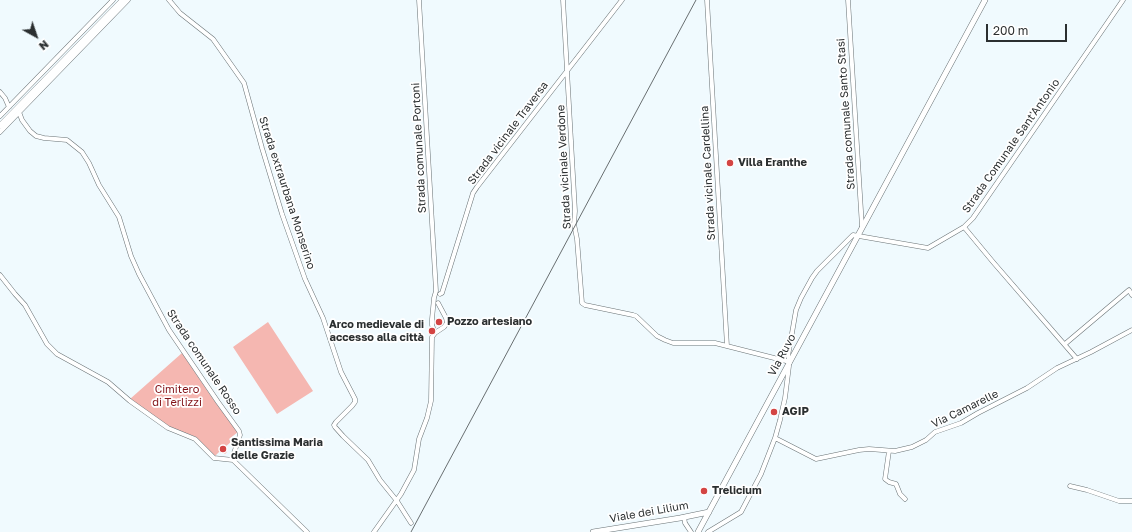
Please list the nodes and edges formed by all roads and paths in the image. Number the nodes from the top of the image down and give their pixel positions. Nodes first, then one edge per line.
1 (113, 0) edge
2 (118, 0) edge
3 (123, 0) edge
4 (128, 0) edge
5 (169, 0) edge
6 (419, 0) edge
7 (563, 0) edge
8 (622, 0) edge
9 (707, 0) edge
10 (848, 0) edge
11 (985, 0) edge
12 (1123, 0) edge
13 (567, 71) junction
14 (0, 92) edge
15 (5, 98) junction
16 (14, 101) junction
17 (9, 107) junction
18 (19, 112) junction
19 (0, 116) edge
20 (14, 117) junction
21 (22, 120) junction
22 (0, 121) edge
23 (0, 126) edge
24 (0, 132) edge
25 (862, 227) junction
26 (964, 227) junction
27 (858, 236) junction
28 (0, 274) edge
29 (438, 294) junction
30 (1132, 295) edge
31 (436, 302) junction
32 (1132, 330) edge
33 (435, 333) junction
34 (1065, 344) junction
35 (727, 346) junction
36 (1077, 359) junction
37 (789, 363) junction
38 (774, 438) junction
39 (889, 451) junction
40 (233, 460) junction
41 (1070, 486) dead end
42 (905, 499) dead end
43 (397, 501) junction
44 (1132, 501) edge
45 (709, 512) junction
46 (684, 517) junction
47 (411, 523) dead end
48 (601, 531) edge
49 (307, 532) edge
50 (374, 532) edge
51 (593, 532) edge
52 (691, 532) edge
53 (698, 532) edge
54 (708, 532) edge

1 - 16 street
2 - 22 highway
3 - 23 highway
4 - 18 street
5 - 43 street, Strada extraurbana Monserino
6 - 29 street, Strada comunale Portoni
7 - 13 street, Strada vicinale Verdone
8 - 13 street, Strada vicinale Traversa
9 - 35 street, Strada vicinale Cardellina
10 - 25 street, Strada comunale Santo Stasi
11 - 25 main road, Via Ruvo
12 - 26 street, Strada Comunale Sant'Antonio
13 - 29 street, Strada vicinale Traversa
13 - 35 street, Strada vicinale Verdone
14 - 15 street
15 - 16 street
15 - 17 street
16 - 17 street
17 - 19 street
18 - 20 street
18 - 21 street, Strada comunale Rosso
20 - 21 street, Strada comunale Rosso
20 - 24 street
21 - 40 street, Strada comunale Rosso
25 - 27 main road, Via Ruvo
26 - 27 street, Strada Comunale Sant'Antonio
26 - 34 street
27 - 37 main road, Via Ruvo
27 - 37 street
28 - 40 street
29 - 31 street
30 - 34 street
31 - 33 street
31 - 33 street
32 - 36 street, Via Camarelle
33 - 43 street
34 - 36 street
35 - 37 street, Strada vicinale Verdone
36 - 39 street, Via Camarelle
37 - 38 street
37 - 45 main road, Via Ruvo
38 - 39 street, Via Camarelle
38 - 54 street
39 - 42 street
40 - 49 street
41 - 44 street
43 - 47 street
43 - 50 street
45 - 46 main road, Viale dei Lilium
45 - 53 main road, Via Ruvo
46 - 48 main road, Viale dei Lilium
46 - 52 street
48 - 51 main road, Viale dei Lilium

